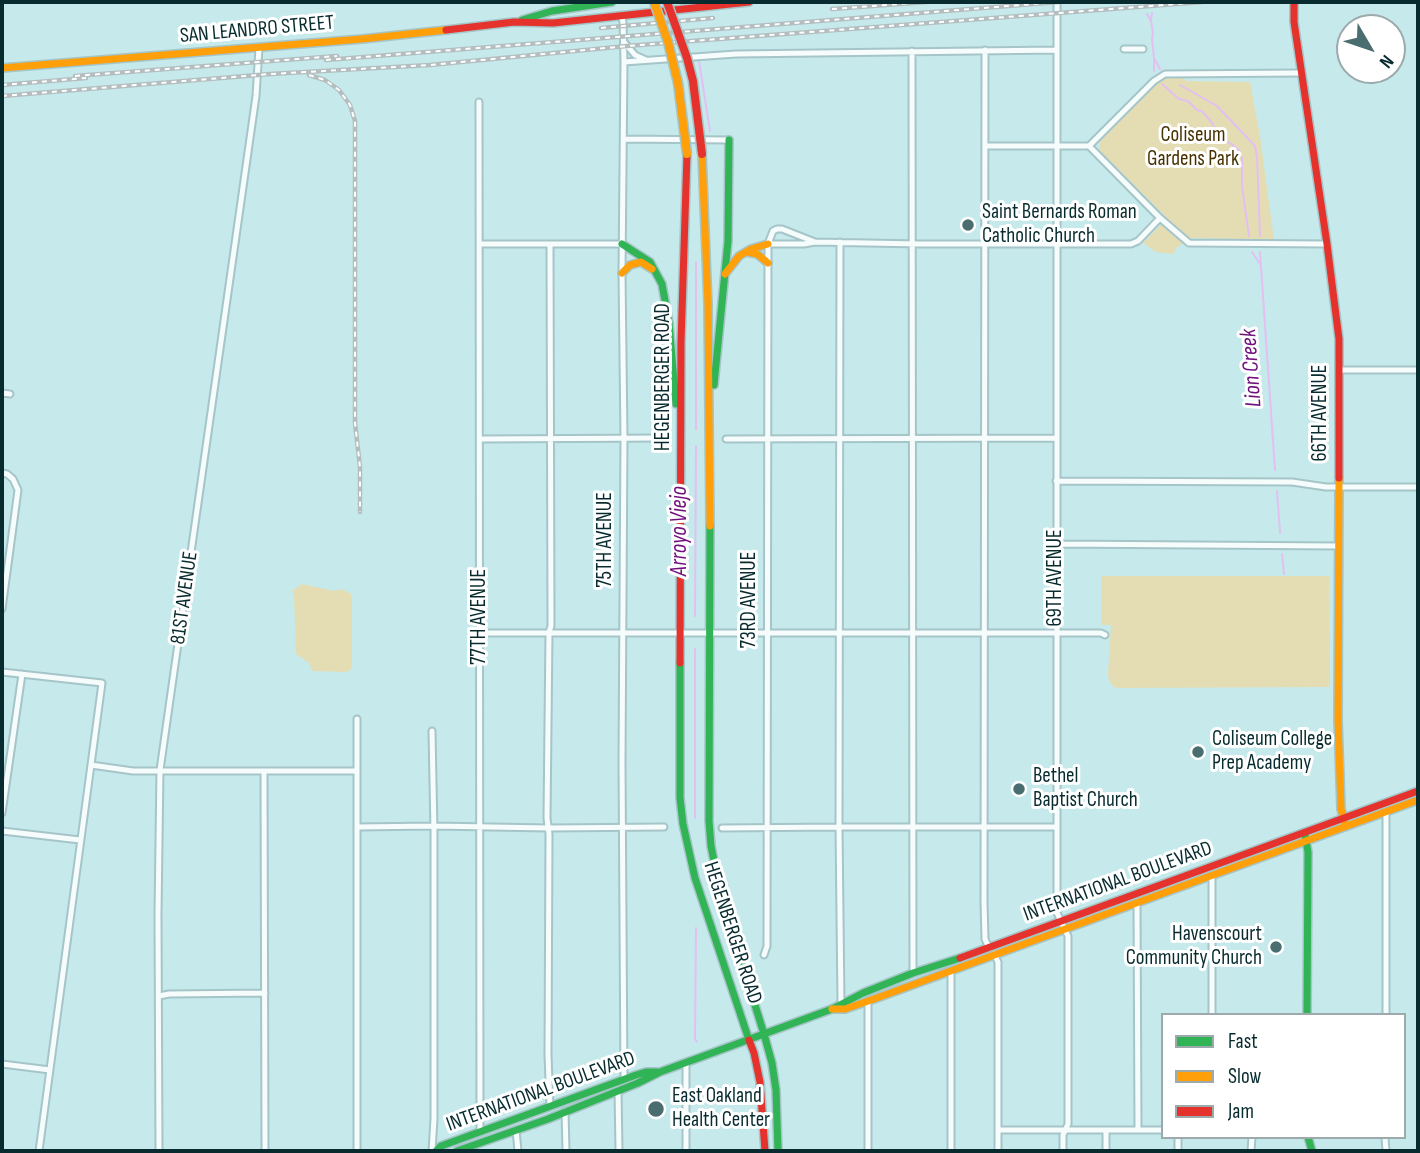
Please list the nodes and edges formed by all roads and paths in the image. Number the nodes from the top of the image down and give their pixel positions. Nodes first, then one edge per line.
1 (615, 2) edge
2 (654, 2) edge
3 (667, 2) edge
4 (750, 2) edge
5 (1056, 2) edge
6 (1294, 2) edge
7 (714, 4) edge
8 (621, 15) junction
9 (514, 22) junction
10 (624, 42) junction
11 (259, 48) junction
12 (1124, 49) dead end
13 (1143, 49) dead end
14 (985, 50) junction
15 (1057, 50) junction
16 (912, 51) junction
17 (646, 60) junction
18 (624, 62) junction
19 (2, 68) edge
20 (1301, 73) junction
21 (479, 102) dead end
22 (624, 139) junction
23 (729, 140) joint
24 (986, 146) junction
25 (1057, 146) junction
26 (1089, 146) junction
27 (1160, 218) junction
28 (815, 242) junction
29 (840, 242) junction
30 (912, 243) junction
31 (479, 244) junction
32 (550, 244) junction
33 (622, 244) junction
34 (768, 244) junction
35 (985, 244) junction
36 (1057, 244) junction
37 (1327, 244) junction
38 (747, 252) junction
39 (768, 264) junction
40 (656, 272) junction
41 (622, 273) junction
42 (723, 277) junction
43 (1339, 370) junction
44 (1418, 370) edge
45 (2, 393) edge
46 (10, 394) dead end
47 (551, 438) junction
48 (624, 438) junction
49 (664, 438) dead end
50 (768, 438) junction
51 (912, 438) junction
52 (985, 438) junction
53 (480, 439) junction
54 (681, 439) junction
55 (710, 439) junction
56 (726, 439) dead end
57 (840, 439) junction
58 (1056, 439) junction
59 (2, 473) edge
60 (1056, 481) junction
61 (1338, 486) junction
62 (1418, 487) edge
63 (1056, 544) junction
64 (1338, 545) junction
65 (2, 609) edge
66 (549, 632) junction
67 (623, 632) junction
68 (479, 633) junction
69 (681, 633) junction
70 (710, 633) junction
71 (768, 633) junction
72 (840, 633) junction
73 (912, 633) junction
74 (984, 633) junction
75 (1056, 633) junction
76 (1105, 635) dead end
77 (2, 672) edge
78 (22, 674) junction
79 (358, 719) dead end
80 (432, 731) dead end
81 (92, 765) junction
82 (160, 770) junction
83 (264, 771) junction
84 (357, 771) junction
85 (1418, 791) edge
86 (1418, 800) edge
87 (1386, 812) junction
88 (2, 813) edge
89 (1343, 817) junction
90 (434, 826) junction
91 (357, 827) junction
92 (480, 827) junction
93 (664, 827) dead end
94 (767, 827) junction
95 (839, 827) junction
96 (984, 827) junction
97 (1056, 827) junction
98 (1346, 827) junction
99 (549, 828) junction
100 (623, 828) junction
101 (722, 828) dead end
102 (912, 828) junction
103 (2, 831) edge
104 (1304, 831) junction
105 (80, 840) junction
106 (1307, 841) junction
107 (1212, 876) junction
108 (1138, 902) junction
109 (1062, 925) junction
110 (992, 951) junction
111 (764, 955) dead end
112 (951, 971) junction
113 (913, 973) junction
114 (265, 993) junction
115 (159, 996) junction
116 (867, 1001) junction
117 (841, 1003) junction
118 (832, 1009) junction
119 (1212, 1013) edge
120 (1307, 1013) edge
121 (1386, 1013) edge
122 (764, 1034) junction
123 (749, 1040) junction
124 (685, 1063) junction
125 (2, 1064) edge
126 (50, 1070) junction
127 (660, 1072) junction
128 (624, 1080) junction
129 (618, 1090) junction
130 (550, 1107) junction
131 (565, 1111) junction
132 (516, 1130) junction
133 (998, 1130) junction
134 (1065, 1130) junction
135 (1106, 1130) junction
136 (1138, 1130) junction
137 (1161, 1130) edge
138 (480, 1132) junction
139 (38, 1151) edge
140 (159, 1151) edge
141 (265, 1151) edge
142 (357, 1151) edge
143 (434, 1151) edge
144 (457, 1151) edge
145 (518, 1151) edge
146 (566, 1151) edge
147 (619, 1151) edge
148 (686, 1151) edge
149 (765, 1151) edge
150 (778, 1151) edge
151 (868, 1151) edge
152 (951, 1151) edge
153 (998, 1151) edge
154 (1063, 1151) edge
155 (1106, 1151) edge

1 - 8 main road, 75TH AVENUE
1 - 9 main road, SAN LEANDRO STREET
2 - 54 main road, HEGENBERGER ROAD, bridge
3 - 55 main road, HEGENBERGER ROAD, bridge
4 - 7 main road, SAN LEANDRO STREET
5 - 15 street, 69TH AVENUE
6 - 20 main road, 66TH AVENUE
7 - 8 main road, SAN LEANDRO STREET
8 - 9 main road, SAN LEANDRO STREET
8 - 10 street, 75TH AVENUE
9 - 11 main road, SAN LEANDRO STREET
10 - 17 street
10 - 18 street, 75TH AVENUE
11 - 19 main road, SAN LEANDRO STREET
11 - 82 street, 81ST AVENUE
12 - 13 street
14 - 15 street
14 - 16 street
14 - 24 street
15 - 25 street, 69TH AVENUE
16 - 17 street
16 - 30 street
17 - 18 street
18 - 22 street, 75TH AVENUE
20 - 26 street
20 - 37 main road, 66TH AVENUE
21 - 31 street, 77TH AVENUE
22 - 23 street
22 - 33 street, 75TH AVENUE
23 - 42 main road
24 - 25 street
24 - 35 street
25 - 26 street
25 - 36 street, 69TH AVENUE
26 - 27 street
27 - 36 street
27 - 37 street
28 - 29 street
28 - 34 street
28 - 34 street
29 - 30 street
29 - 57 street
30 - 35 street
30 - 51 street
31 - 32 street
31 - 53 street, 77TH AVENUE
32 - 33 street
32 - 47 street
33 - 40 main road
33 - 41 street, 75TH AVENUE
34 - 38 main road
34 - 39 street, 73RD AVENUE
35 - 36 street
35 - 52 street
36 - 58 street, 69TH AVENUE
37 - 43 main road, 66TH AVENUE
38 - 39 main road
38 - 42 main road
39 - 50 street, 73RD AVENUE
40 - 41 main road
40 - 54 main road
41 - 48 street, 75TH AVENUE
42 - 55 main road
43 - 44 street
43 - 61 main road, 66TH AVENUE
45 - 46 street
47 - 48 street
47 - 53 street
47 - 66 street
48 - 49 street
48 - 67 street, 75TH AVENUE
50 - 56 street
50 - 57 street
50 - 71 street, 73RD AVENUE
51 - 52 street
51 - 57 street
51 - 73 street
52 - 58 street
52 - 74 street
53 - 68 street, 77TH AVENUE
54 - 69 main road, HEGENBERGER ROAD
55 - 70 main road, HEGENBERGER ROAD
57 - 72 street
58 - 60 street, 69TH AVENUE
59 - 65 street
60 - 61 street
60 - 63 street, 69TH AVENUE
61 - 62 street
61 - 64 main road, 66TH AVENUE
63 - 64 street
63 - 75 street, 69TH AVENUE
64 - 89 main road, 66TH AVENUE
66 - 67 street
66 - 68 street
66 - 99 street
67 - 69 street
67 - 100 street, 75TH AVENUE
68 - 92 street, 77TH AVENUE
69 - 70 street
69 - 123 main road, HEGENBERGER ROAD
70 - 71 street
70 - 122 main road, HEGENBERGER ROAD
71 - 72 street
71 - 94 street, 73RD AVENUE
72 - 73 street
72 - 95 street
73 - 74 street
73 - 102 street
74 - 75 street
74 - 96 street
75 - 76 street
75 - 97 street, 69TH AVENUE
77 - 78 street
78 - 81 street
78 - 88 street
79 - 84 street
80 - 90 street
81 - 82 street
81 - 105 street
82 - 83 street
82 - 115 street, 81ST AVENUE
83 - 84 street
83 - 114 street
84 - 91 street
85 - 89 main road, INTERNATIONAL BOULEVARD
86 - 87 main road, INTERNATIONAL BOULEVARD
87 - 98 main road, INTERNATIONAL BOULEVARD
87 - 121 street
89 - 98 main road, 66TH AVENUE
89 - 104 main road, INTERNATIONAL BOULEVARD
90 - 91 street
90 - 92 street
90 - 143 street
91 - 142 street
92 - 99 street
92 - 138 street, 77TH AVENUE
93 - 100 street
94 - 95 street
94 - 101 street
94 - 111 street, 73RD AVENUE
95 - 102 street
95 - 117 street
96 - 97 street
96 - 102 street
96 - 110 street
97 - 109 street, 69TH AVENUE
98 - 106 main road, INTERNATIONAL BOULEVARD
99 - 100 street
99 - 130 street
100 - 128 street, 75TH AVENUE
102 - 113 street
103 - 105 street
104 - 106 main road
104 - 109 main road, INTERNATIONAL BOULEVARD
105 - 126 street
106 - 107 main road, INTERNATIONAL BOULEVARD
106 - 120 main road
107 - 108 main road, INTERNATIONAL BOULEVARD
107 - 119 street
108 - 109 main road, INTERNATIONAL BOULEVARD
108 - 136 street
109 - 110 main road, INTERNATIONAL BOULEVARD
109 - 134 street, 69TH AVENUE
110 - 112 main road, INTERNATIONAL BOULEVARD
110 - 113 main road, INTERNATIONAL BOULEVARD
110 - 133 street
112 - 116 main road, INTERNATIONAL BOULEVARD
112 - 152 street
113 - 117 main road, INTERNATIONAL BOULEVARD
114 - 115 street
114 - 141 street
115 - 140 street, 81ST AVENUE
116 - 118 main road, INTERNATIONAL BOULEVARD
116 - 151 street
117 - 118 main road, INTERNATIONAL BOULEVARD
118 - 122 main road, INTERNATIONAL BOULEVARD
122 - 123 main road, INTERNATIONAL BOULEVARD
122 - 150 main road
123 - 124 main road, INTERNATIONAL BOULEVARD
123 - 149 main road
124 - 127 main road, INTERNATIONAL BOULEVARD
124 - 148 street
125 - 126 street
126 - 139 street
127 - 128 main road, INTERNATIONAL BOULEVARD
127 - 129 main road, INTERNATIONAL BOULEVARD
128 - 130 main road, INTERNATIONAL BOULEVARD
129 - 131 main road, INTERNATIONAL BOULEVARD
129 - 147 street
130 - 138 main road, INTERNATIONAL BOULEVARD
131 - 132 main road, INTERNATIONAL BOULEVARD
131 - 146 street
132 - 144 main road, INTERNATIONAL BOULEVARD
132 - 145 street
133 - 134 street
133 - 153 street
134 - 135 street
134 - 154 street, 69TH AVENUE
135 - 136 street
135 - 155 street
136 - 137 street
138 - 143 main road, INTERNATIONAL BOULEVARD

